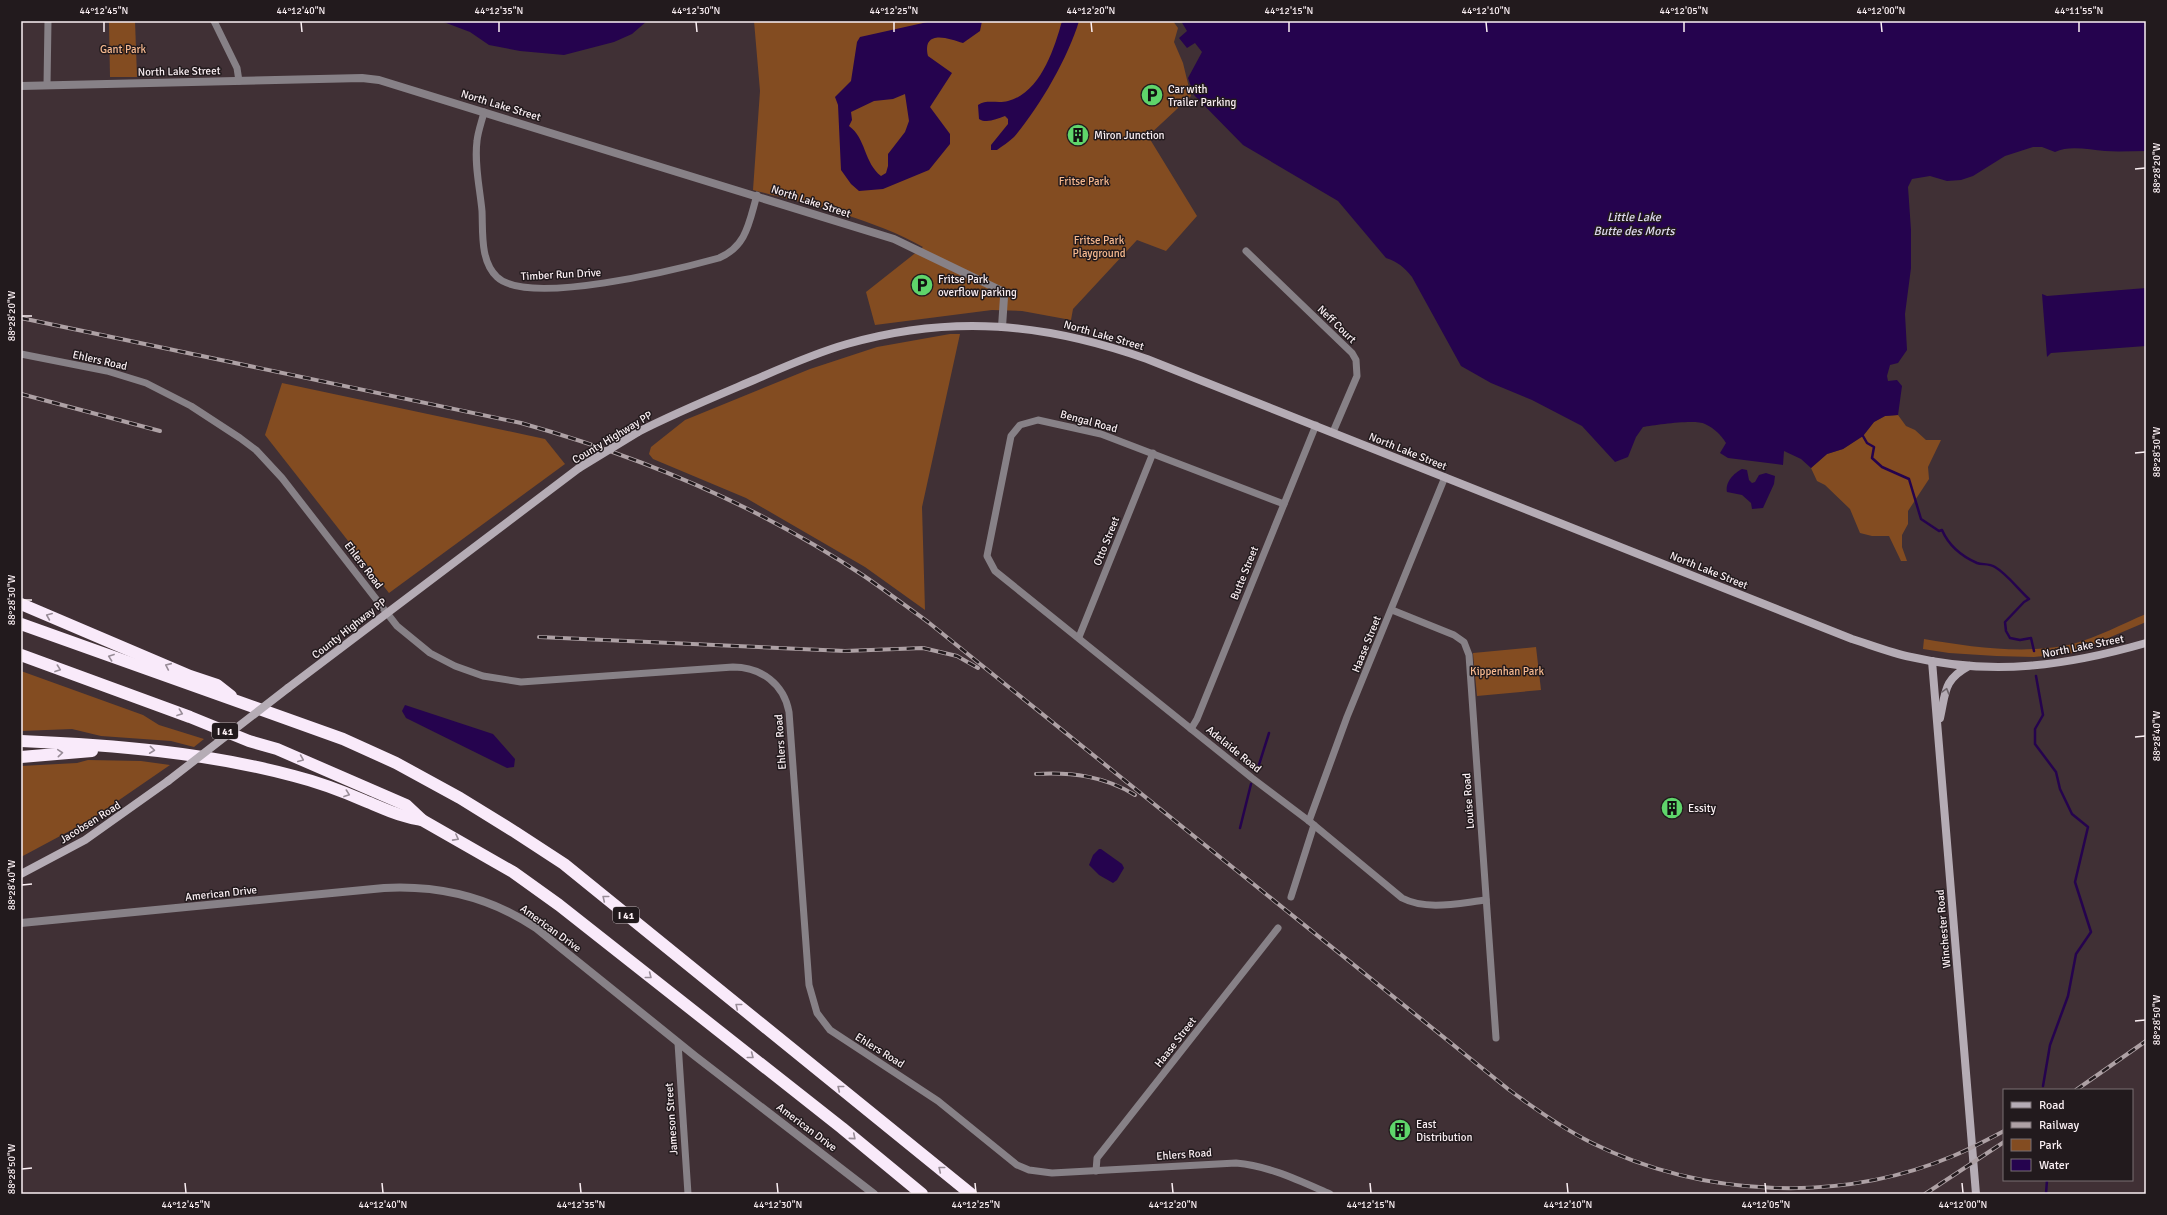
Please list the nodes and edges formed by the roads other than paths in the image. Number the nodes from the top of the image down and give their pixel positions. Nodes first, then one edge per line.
1 (48, 21) edge
2 (214, 21) edge
3 (239, 81) junction
4 (47, 85) junction
5 (21, 86) edge
6 (484, 112) junction
7 (757, 195) junction
8 (1246, 251) dead end
9 (1002, 327) junction
10 (21, 354) edge
11 (1316, 425) junction
12 (1333, 432) junction
13 (1153, 453) junction
14 (1445, 477) junction
15 (1284, 504) junction
16 (988, 561) joint
17 (21, 604) edge
18 (1392, 610) junction
19 (386, 612) junction
20 (21, 624) edge
21 (1078, 637) junction
22 (2146, 644) edge
23 (21, 655) edge
24 (1932, 661) junction
25 (1969, 666) junction
26 (240, 703) junction
27 (1938, 726) junction
28 (1191, 729) junction
29 (21, 741) edge
30 (113, 748) junction
31 (21, 757) edge
32 (168, 781) joint
33 (422, 820) junction
34 (1312, 823) junction
35 (21, 874) edge
36 (1291, 898) dead end
37 (1486, 900) junction
38 (21, 923) edge
39 (1278, 928) dead end
40 (1496, 1038) dead end
41 (678, 1043) junction
42 (1096, 1171) junction
43 (688, 1194) edge
44 (874, 1194) edge
45 (922, 1194) edge
46 (971, 1194) edge
47 (1330, 1194) edge
48 (1976, 1194) edge

1 - 4 street
2 - 3 street
3 - 4 street, North Lake Street
3 - 6 street, North Lake Street
4 - 5 street, North Lake Street
6 - 7 street, North Lake Street
6 - 7 street, Timber Run Drive
7 - 9 street, North Lake Street
8 - 12 street, Neff Court
9 - 11 main road, North Lake Street
9 - 19 main road, County Highway PP, bridge
10 - 19 street, Ehlers Road
11 - 12 main road, North Lake Street
11 - 15 street, Butte Street
12 - 14 main road, North Lake Street
13 - 15 street, Bengal Road
13 - 16 street, Bengal Road
13 - 21 street, Otto Street
14 - 18 street, Haase Street
14 - 24 main road, North Lake Street
15 - 28 street, Butte Street
16 - 21 street, Adelaide Road
26 -> 17 highway
18 - 34 street, Haase Street
18 - 37 street, Louise Road
19 - 32 main road, County Highway PP, bridge
19 - 42 street, Ehlers Road
26 -> 20 highway, I 41
21 - 28 street, Adelaide Road
22 - 25 main road, North Lake Street
23 -> 33 highway, I 41
24 - 25 main road, North Lake Street
24 - 27 main road, Winchester Road
27 -> 25 main road
46 -> 26 highway, I 41
27 - 48 main road, Winchester Road
28 - 34 street, Adelaide Road
29 - 30 highway
31 -> 30 highway
30 -> 33 highway
32 - 35 main road, Jacobsen Road
33 -> 45 highway, I 41
34 - 36 street, Haase Street
34 - 37 street, Adelaide Road
37 - 40 street, Louise Road
38 - 41 street, American Drive
39 - 42 street, Haase Street
41 - 43 street, Jameson Street
41 - 44 street, American Drive
42 - 47 street, Ehlers Road

